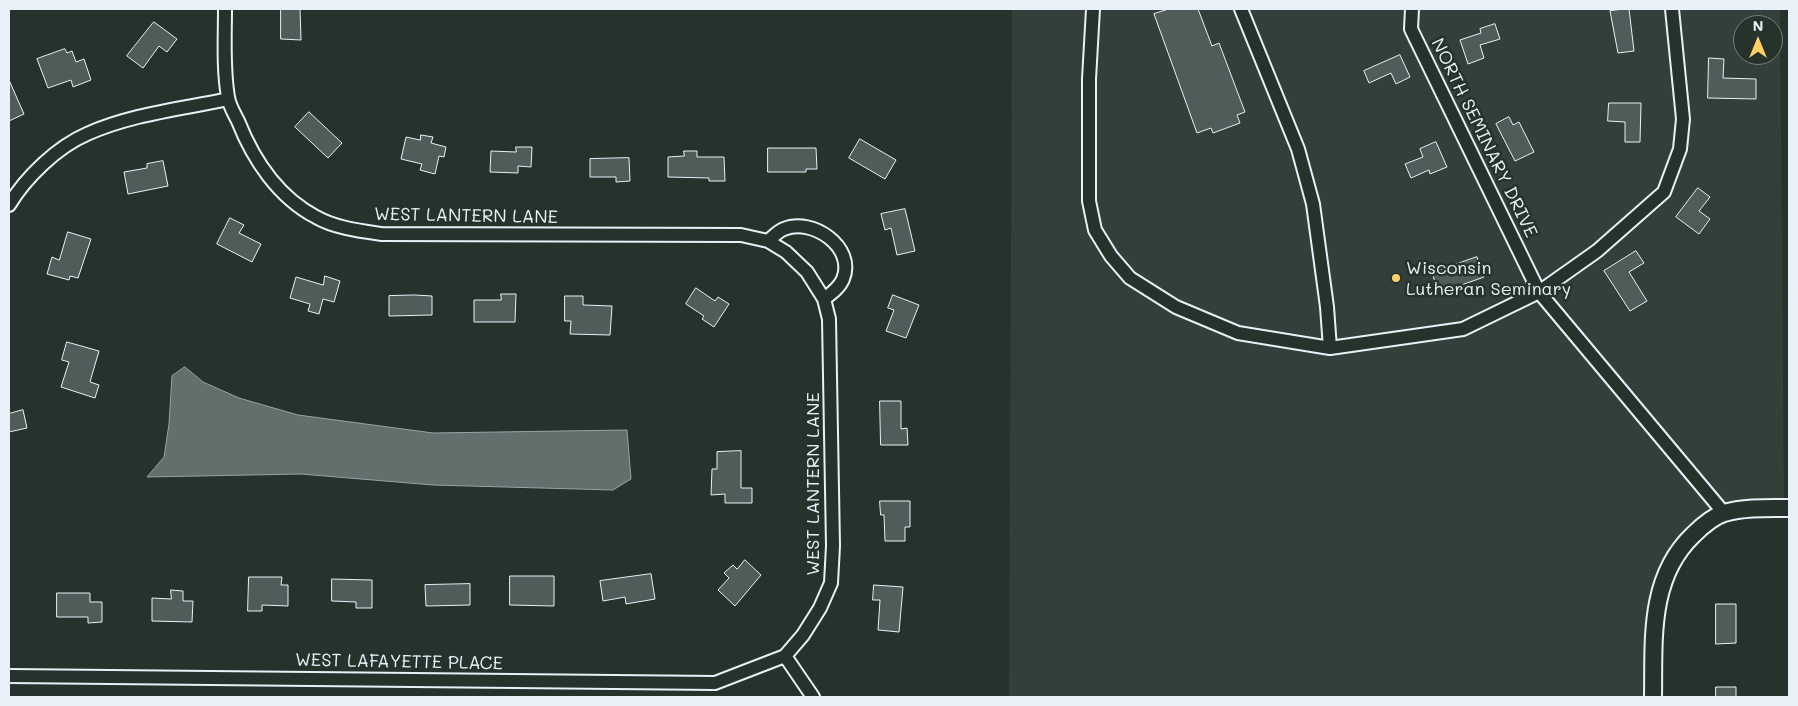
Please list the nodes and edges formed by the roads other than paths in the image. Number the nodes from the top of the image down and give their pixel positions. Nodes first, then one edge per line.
1 (225, 9) edge
2 (1093, 9) edge
3 (1241, 9) edge
4 (1412, 9) edge
5 (1672, 9) edge
6 (228, 99) junction
7 (9, 205) edge
8 (768, 241) junction
9 (1539, 292) junction
10 (824, 298) junction
11 (1330, 348) junction
12 (1789, 508) edge
13 (1724, 513) junction
14 (785, 656) junction
15 (9, 676) edge
16 (813, 697) edge
17 (1653, 697) edge

1 - 6 street
2 - 11 street
3 - 11 street
4 - 9 street, NORTH SEMINARY DRIVE
5 - 9 street
6 - 7 street
6 - 8 street, WEST LANTERN LANE
8 - 10 street, WEST LANTERN LANE
8 - 10 street
9 - 11 street
9 - 13 street, NORTH SEMINARY DRIVE
10 - 14 street, WEST LANTERN LANE
12 - 13 street
13 - 17 street
14 - 15 street, WEST LAFAYETTE PLACE
14 - 16 street

